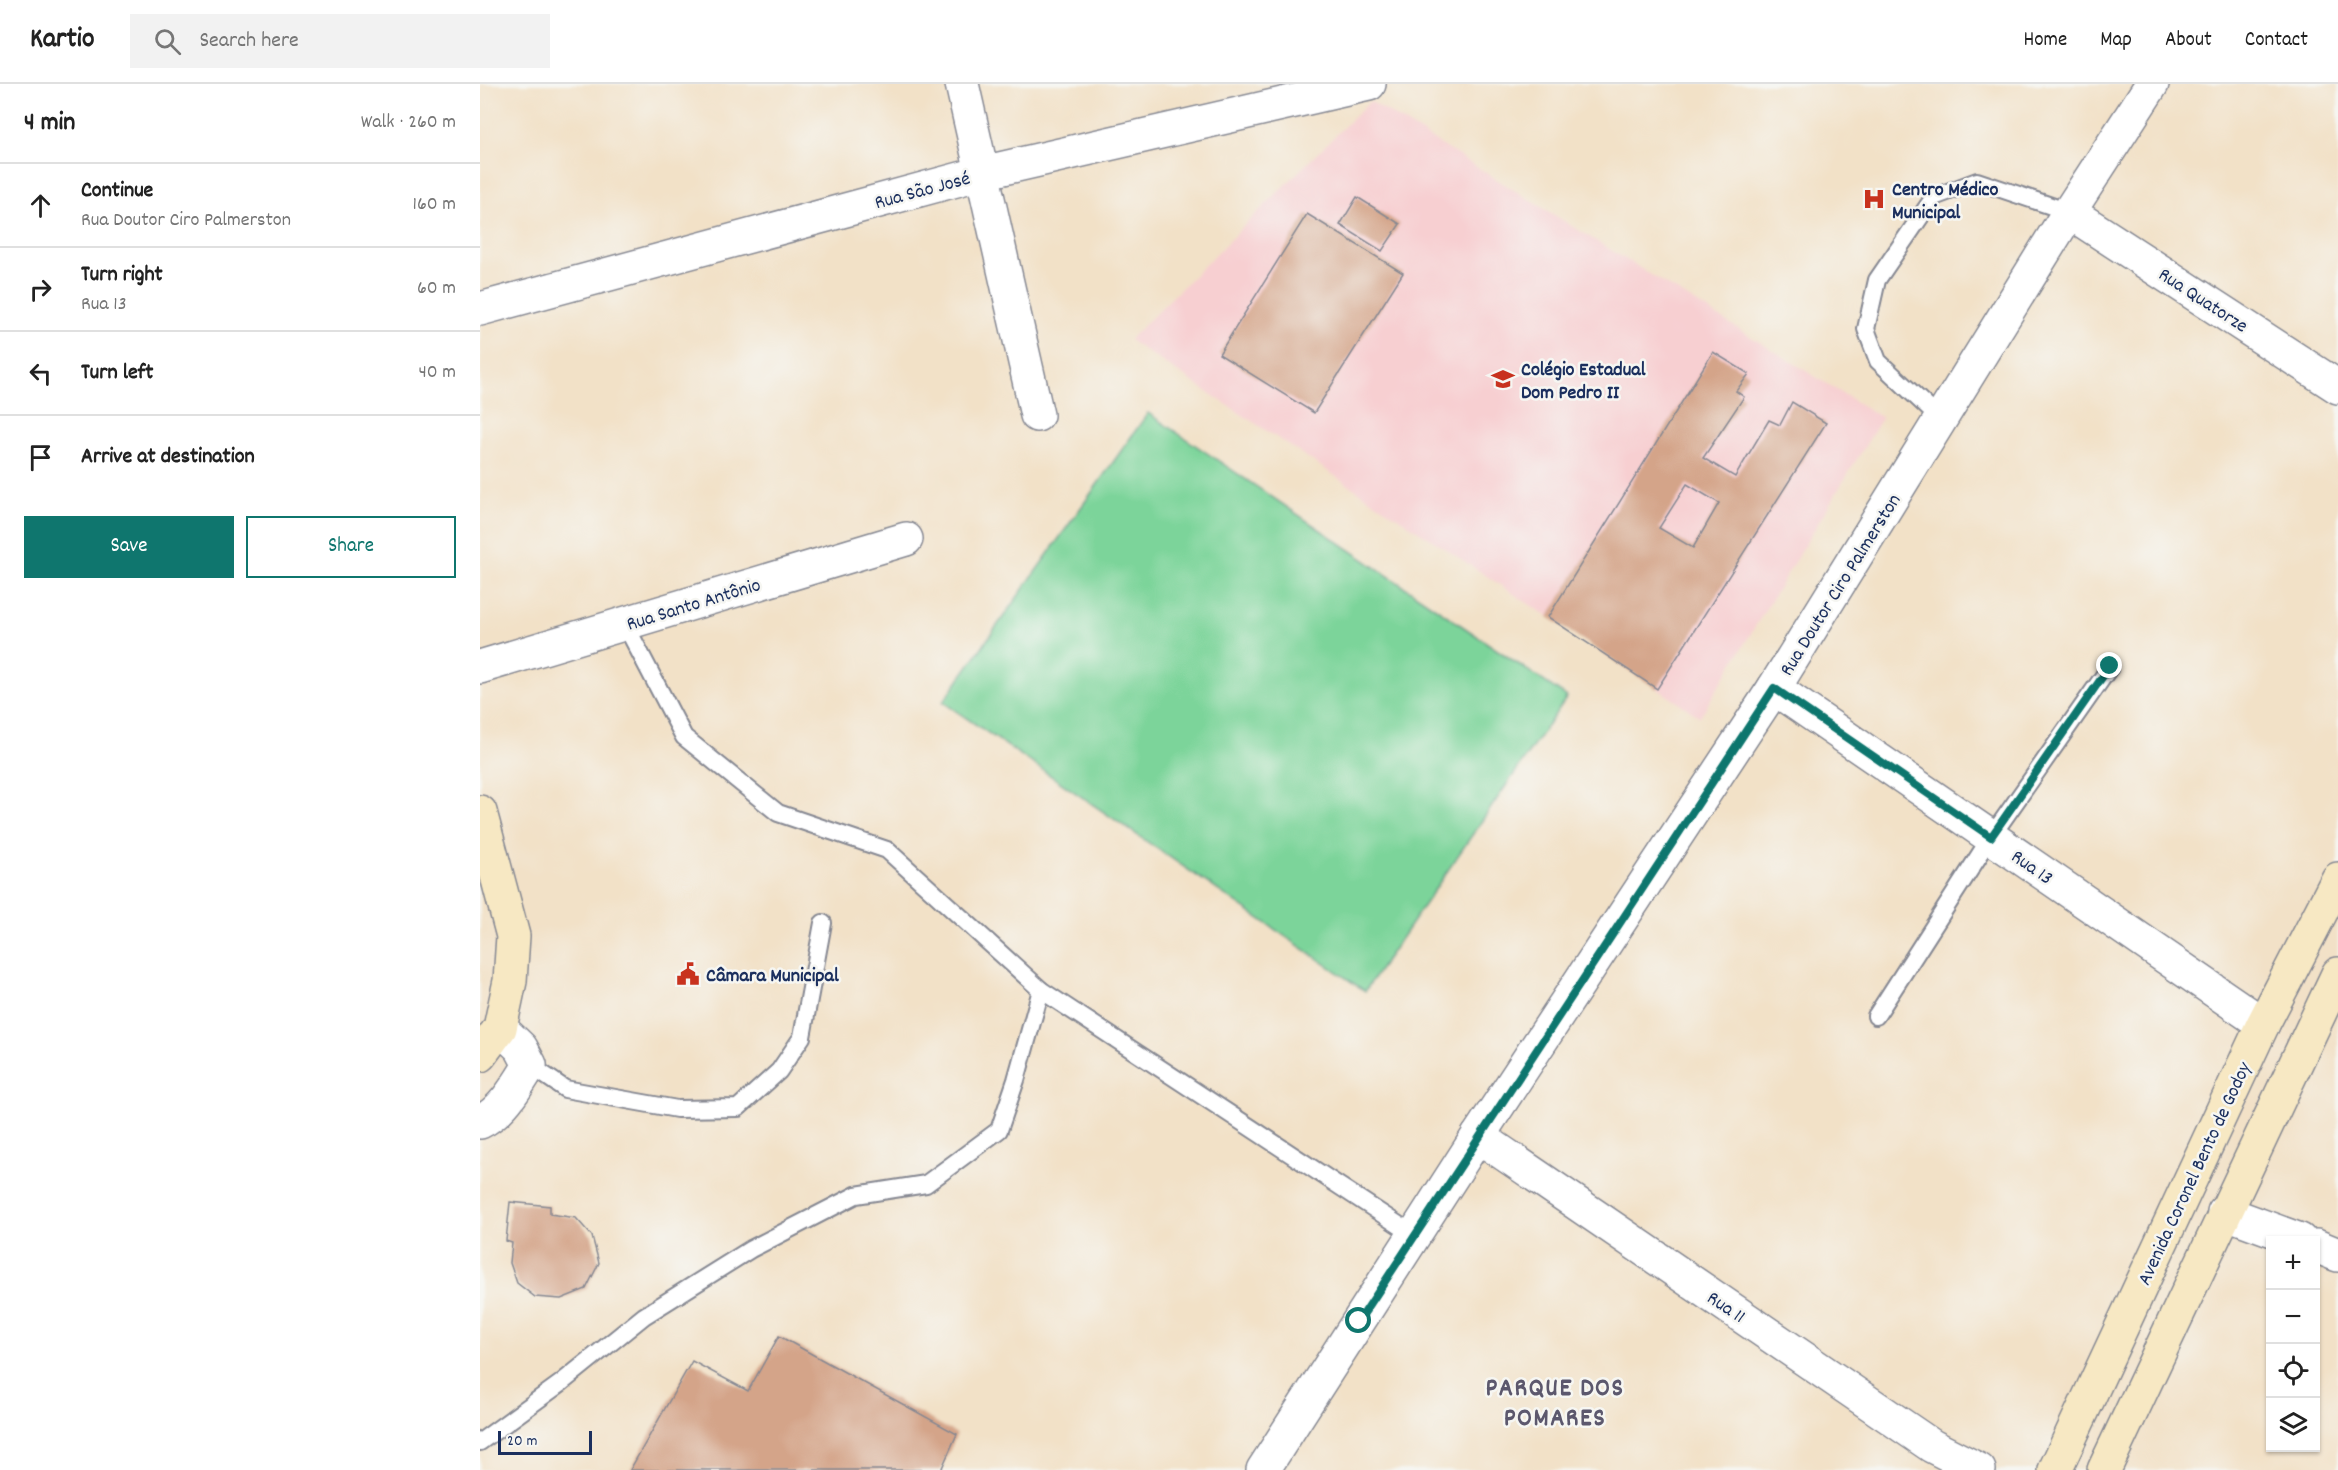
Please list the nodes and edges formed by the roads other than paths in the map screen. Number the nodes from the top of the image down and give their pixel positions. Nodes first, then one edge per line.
1 (963, 84) edge
2 (1369, 84) edge
3 (2152, 84) edge
4 (982, 173) junction
5 (2069, 212) junction
6 (480, 309) edge
7 (2338, 387) edge
8 (1037, 415) dead end
9 (1941, 420) junction
10 (906, 539) dead end
11 (625, 624) junction
12 (2110, 666) dead end
13 (480, 668) edge
14 (1774, 688) junction
15 (480, 812) edge
16 (1991, 837) junction
17 (2338, 879) edge
18 (823, 922) dead end
19 (2338, 974) edge
20 (1041, 990) junction
21 (1876, 1016) dead end
22 (2263, 1024) junction
23 (500, 1028) junction
24 (480, 1055) edge
25 (530, 1065) junction
26 (480, 1122) edge
27 (1478, 1136) junction
28 (2224, 1212) junction
29 (1414, 1235) junction
30 (2289, 1236) edge
31 (2320, 1248) edge
32 (2338, 1255) edge
33 (480, 1442) edge
34 (1924, 1458) edge
35 (1263, 1470) edge
36 (1979, 1470) edge
37 (2055, 1470) edge
38 (2104, 1470) edge

1 - 4 street
2 - 4 street, Rua São José
3 - 5 street, Rua Doutor Ciro Palmerston
4 - 6 street, Rua São José
4 - 8 street
5 - 7 street, Rua Quatorze
5 - 9 street, Rua Doutor Ciro Palmerston
5 - 9 lane
9 - 14 street, Rua Doutor Ciro Palmerston
10 - 11 street, Rua Santo Antônio
11 - 13 street, Rua Santo Antônio
11 - 20 lane
12 - 16 lane
14 - 16 street, Rua 13
14 - 27 street, Rua Doutor Ciro Palmerston
15 - 23 main road
16 - 21 lane
16 - 22 street, Rua 13
17 - 22 main road, Avenida Coronel Bento de Godoy
18 - 25 lane
19 - 28 main road
20 - 29 lane
20 - 33 lane
22 - 37 main road, Avenida Coronel Bento de Godoy
23 - 24 main road
23 - 25 street
25 - 26 street
27 - 29 street, Rua Doutor Ciro Palmerston
27 - 34 street, Rua 11
28 - 30 street
28 - 38 main road
29 - 35 street, Rua Doutor Ciro Palmerston
31 - 32 street
34 - 36 street, Rua 11

